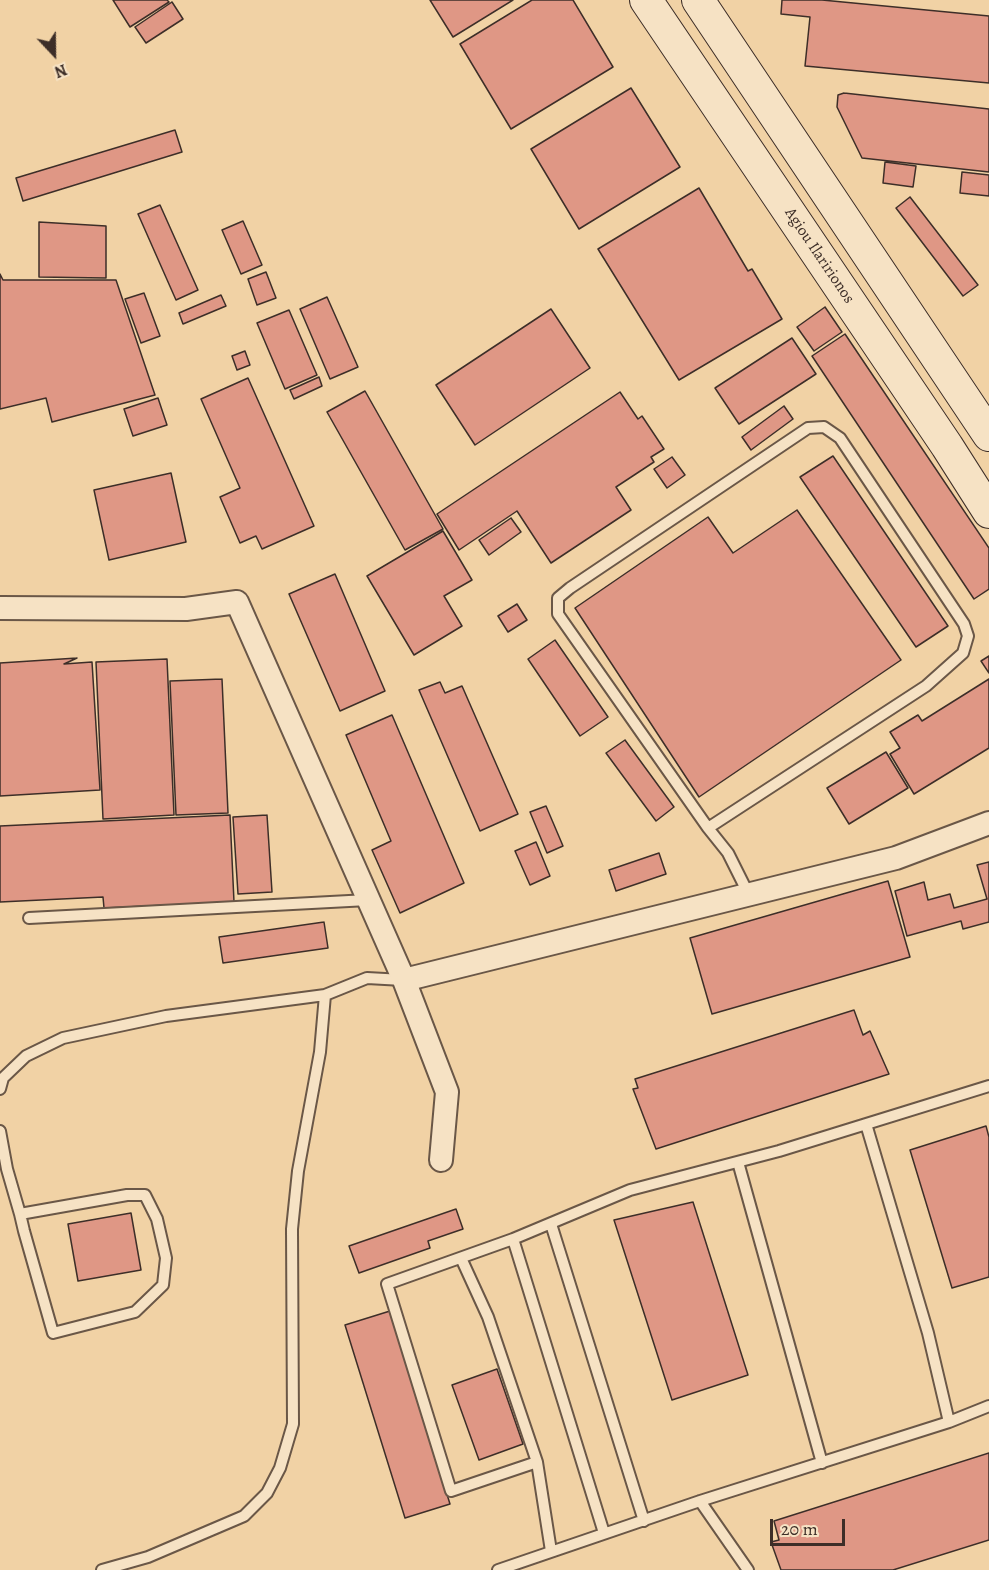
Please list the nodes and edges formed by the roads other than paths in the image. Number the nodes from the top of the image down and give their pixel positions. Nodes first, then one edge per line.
1 (646, 0) edge
2 (699, 0) edge
3 (986, 425) edge
4 (989, 512) edge
5 (0, 608) edge
6 (989, 814) edge
7 (989, 823) edge
8 (708, 828) junction
9 (938, 843) junction
10 (748, 895) junction
11 (368, 900) junction
12 (28, 918) dead end
13 (404, 980) junction
14 (325, 995) junction
15 (989, 1086) edge
16 (0, 1089) edge
17 (866, 1124) junction
18 (0, 1131) edge
19 (441, 1160) dead end
20 (738, 1162) junction
21 (20, 1214) junction
22 (551, 1224) junction
23 (513, 1239) junction
24 (461, 1258) junction
25 (989, 1406) edge
26 (950, 1422) junction
27 (537, 1462) junction
28 (822, 1462) junction
29 (700, 1501) junction
30 (644, 1521) junction
31 (604, 1533) junction
32 (551, 1551) junction
33 (148, 1557) junction
34 (102, 1570) edge
35 (151, 1570) edge
36 (498, 1570) edge
37 (748, 1570) edge

1 - 4 main road, Agiou Ilaririonos
2 - 3 main road
5 - 11 street
6 - 9 street
7 - 9 street
8 - 8 lane
8 - 10 lane
9 - 10 street
10 - 13 street
11 - 12 lane
11 - 13 street
13 - 14 lane
13 - 19 street
14 - 16 lane
14 - 33 lane
15 - 17 lane
17 - 20 lane
17 - 26 lane
18 - 21 lane
20 - 22 lane
20 - 28 lane
21 - 21 lane
22 - 23 lane
22 - 30 lane
23 - 24 lane
23 - 31 lane
24 - 27 lane
24 - 27 lane
25 - 26 lane
26 - 28 lane
27 - 32 lane
28 - 29 lane
29 - 30 lane
29 - 37 lane
30 - 31 lane
31 - 32 lane
32 - 36 lane
33 - 34 lane
33 - 35 lane

